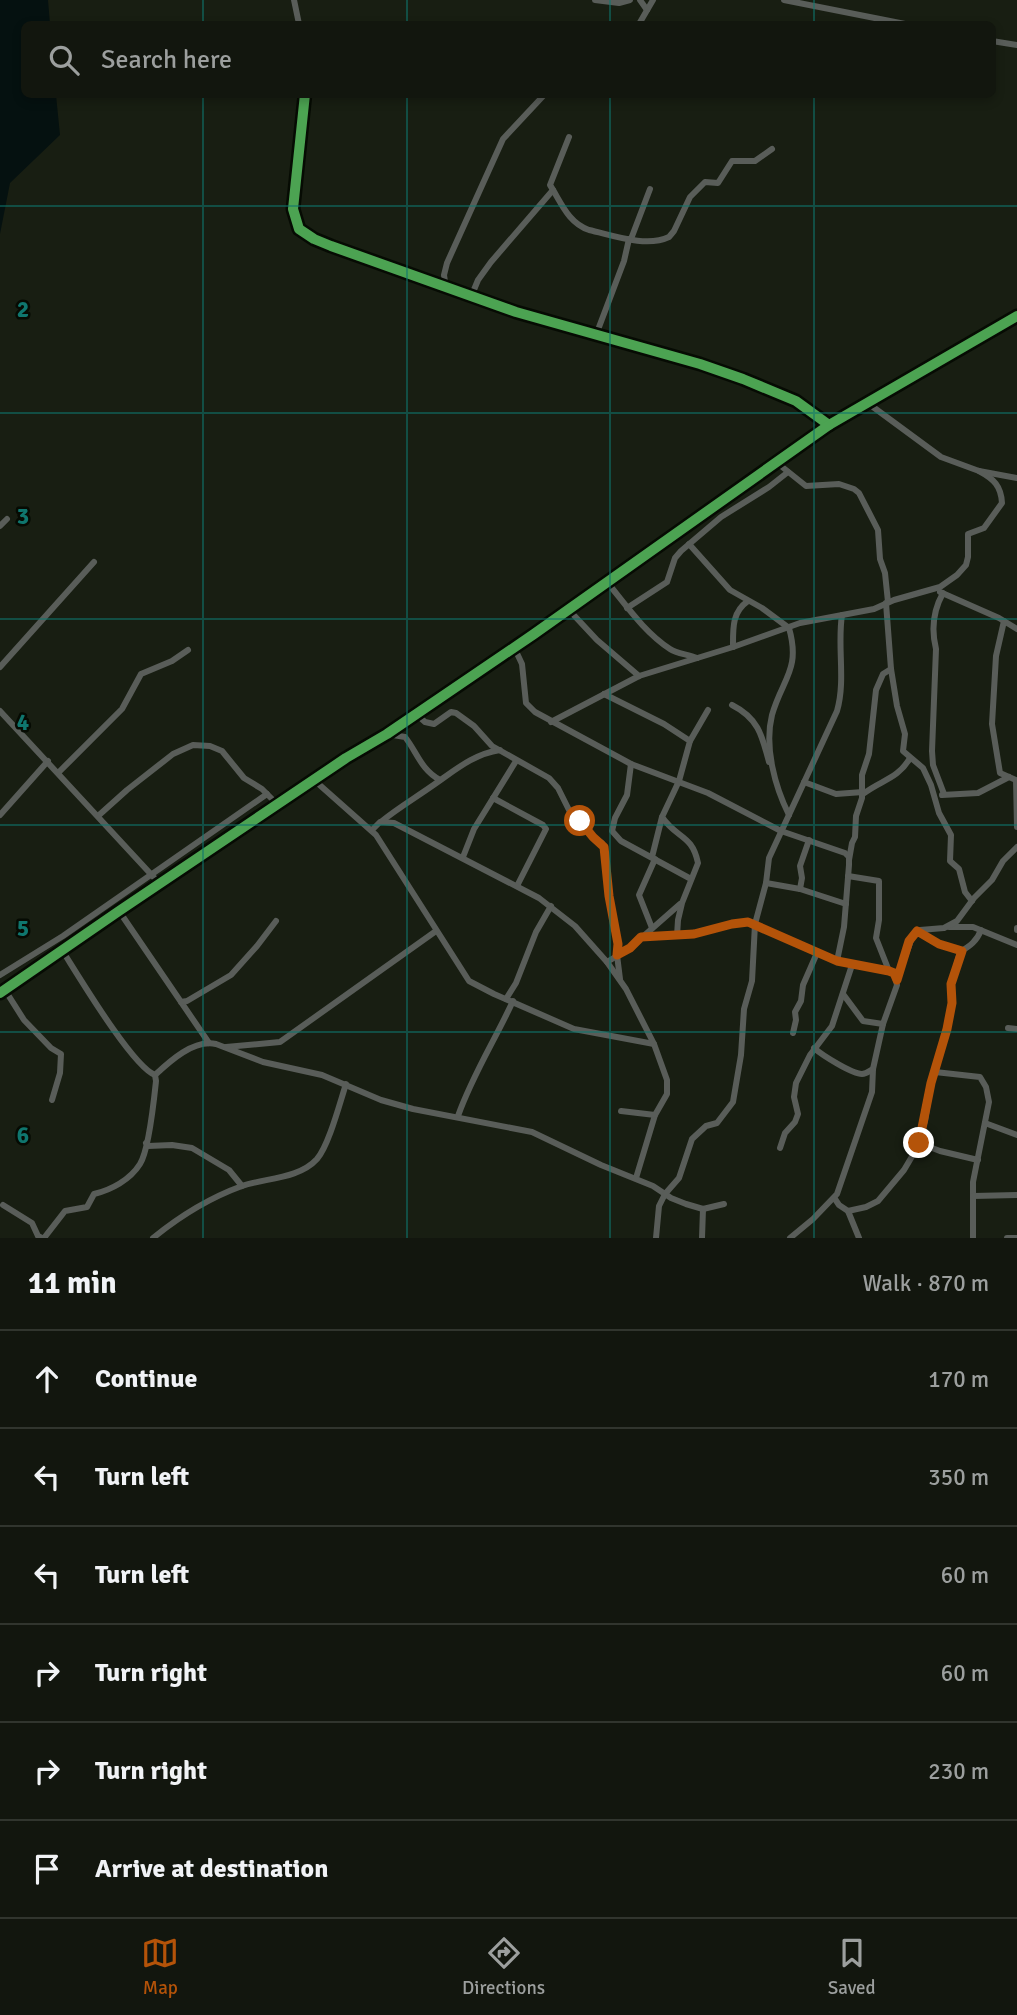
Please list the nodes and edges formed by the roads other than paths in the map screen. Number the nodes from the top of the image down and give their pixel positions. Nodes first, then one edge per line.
1 (294, 0) edge
2 (595, 0) edge
3 (630, 0) edge
4 (640, 0) edge
5 (653, 0) edge
6 (784, 0) edge
7 (647, 10) junction
8 (298, 21) edge
9 (641, 21) edge
10 (890, 21) edge
11 (996, 42) edge
12 (1017, 45) edge
13 (305, 98) edge
14 (541, 98) edge
15 (569, 137) dead end
16 (772, 149) dead end
17 (650, 189) dead end
18 (553, 190) junction
19 (630, 239) junction
20 (446, 289) junction
21 (471, 297) junction
22 (1017, 316) edge
23 (596, 335) junction
24 (869, 404) junction
25 (830, 425) junction
26 (776, 462) junction
27 (979, 471) junction
28 (788, 472) junction
29 (1017, 478) edge
30 (7, 519) dead end
31 (0, 526) edge
32 (690, 544) junction
33 (94, 562) dead end
34 (607, 582) junction
35 (932, 589) junction
36 (943, 593) junction
37 (748, 601) junction
38 (887, 603) junction
39 (627, 608) junction
40 (569, 610) junction
41 (842, 615) junction
42 (826, 617) junction
43 (1004, 621) junction
44 (840, 627) junction
45 (789, 628) junction
46 (1017, 629) edge
47 (513, 647) junction
48 (733, 647) junction
49 (188, 650) dead end
50 (697, 658) junction
51 (0, 667) edge
52 (891, 669) junction
53 (639, 676) junction
54 (604, 694) junction
55 (732, 705) dead end
56 (708, 710) dead end
57 (0, 711) edge
58 (415, 713) junction
59 (551, 722) junction
60 (387, 734) junction
61 (690, 741) junction
62 (502, 750) junction
63 (910, 758) junction
64 (48, 761) junction
65 (516, 761) junction
66 (631, 764) junction
67 (772, 772) junction
68 (58, 773) junction
69 (1009, 777) junction
70 (314, 780) junction
71 (440, 780) junction
72 (679, 781) junction
73 (804, 782) junction
74 (863, 793) junction
75 (267, 794) junction
76 (944, 794) junction
77 (493, 798) junction
78 (935, 800) junction
79 (278, 805) junction
80 (0, 815) edge
81 (789, 815) junction
82 (98, 816) junction
83 (662, 817) junction
84 (380, 822) junction
85 (1017, 827) edge
86 (372, 830) junction
87 (781, 831) junction
88 (808, 841) junction
89 (1017, 847) edge
90 (463, 857) junction
91 (654, 858) junction
92 (849, 860) junction
93 (151, 874) junction
94 (848, 876) junction
95 (691, 879) junction
96 (766, 883) junction
97 (160, 884) junction
98 (517, 886) junction
99 (800, 889) junction
100 (972, 901) junction
101 (682, 903) junction
102 (846, 904) junction
103 (551, 906) junction
104 (119, 911) junction
105 (276, 921) dead end
106 (755, 924) junction
107 (948, 927) junction
108 (652, 928) junction
109 (981, 930) junction
110 (436, 931) junction
111 (917, 931) junction
112 (677, 936) junction
113 (641, 937) junction
114 (1017, 945) edge
115 (62, 950) junction
116 (962, 951) junction
117 (817, 953) junction
118 (617, 955) junction
119 (837, 961) junction
120 (607, 962) junction
121 (852, 965) junction
122 (889, 971) junction
123 (0, 974) edge
124 (897, 980) junction
125 (620, 982) junction
126 (5, 989) edge
127 (843, 994) junction
128 (510, 1000) junction
129 (181, 1002) junction
130 (883, 1024) junction
131 (1008, 1028) dead end
132 (1017, 1029) edge
133 (793, 1033) dead end
134 (209, 1043) junction
135 (654, 1044) junction
136 (225, 1047) junction
137 (814, 1048) junction
138 (873, 1069) junction
139 (935, 1072) junction
140 (155, 1074) junction
141 (346, 1084) junction
142 (52, 1100) dead end
143 (621, 1111) dead end
144 (655, 1115) junction
145 (458, 1116) junction
146 (985, 1123) junction
147 (1017, 1135) edge
148 (146, 1143) junction
149 (919, 1143) junction
150 (780, 1148) dead end
151 (978, 1160) junction
152 (636, 1178) junction
153 (242, 1186) junction
154 (665, 1194) junction
155 (1017, 1195) edge
156 (973, 1196) junction
157 (835, 1199) junction
158 (724, 1204) dead end
159 (3, 1205) dead end
160 (704, 1209) junction
161 (848, 1211) junction
162 (43, 1238) edge
163 (153, 1238) edge
164 (656, 1238) edge
165 (702, 1238) edge
166 (789, 1238) edge
167 (859, 1238) edge
168 (973, 1238) edge
169 (1007, 1238) edge
170 (1017, 1238) edge

1 - 8 street
2 - 3 street
4 - 7 street
5 - 7 street
6 - 10 street
7 - 9 street
11 - 12 street
13 - 20 street
14 - 20 street
15 - 18 street
16 - 19 street
17 - 19 street
18 - 19 street
18 - 21 street
19 - 23 street
20 - 21 street
21 - 23 street
22 - 24 street
23 - 25 street
24 - 25 street
24 - 27 street
25 - 26 street
26 - 28 street
26 - 34 street
27 - 29 street
27 - 35 street
28 - 32 street
28 - 38 street
30 - 31 street
32 - 37 street
32 - 39 street
33 - 51 street
34 - 39 street
34 - 40 street
35 - 36 street
35 - 38 street
36 - 43 street
36 - 76 street
37 - 45 street
37 - 48 street
38 - 41 street
38 - 52 street
39 - 50 street
40 - 47 street
40 - 53 street
41 - 42 street
41 - 44 street
42 - 44 street
42 - 45 street
43 - 46 street
43 - 69 street
44 - 73 street
45 - 48 street
45 - 67 street
47 - 58 street
47 - 59 street
48 - 50 street
49 - 68 street
50 - 53 street
52 - 63 street
52 - 74 street
53 - 54 street
54 - 59 street
54 - 61 street
55 - 67 street
56 - 61 street
57 - 64 street
58 - 60 street
58 - 62 street
59 - 66 street
60 - 70 street
60 - 71 street
61 - 72 street
62 - 65 street
62 - 71 street
63 - 74 street
63 - 78 street
64 - 68 street
64 - 80 street
65 - 77 street
65 - 118 street
66 - 72 street
66 - 91 street
67 - 81 street
68 - 82 street
69 - 76 street
69 - 85 street
70 - 79 street
70 - 86 street
71 - 84 street
72 - 83 street
72 - 87 street
73 - 74 street
73 - 81 street
74 - 92 street
75 - 79 street
75 - 82 street
75 - 93 street
76 - 78 street
77 - 90 street
77 - 98 street
78 - 100 street
79 - 97 street
81 - 87 street
82 - 93 street
83 - 91 street
83 - 95 street
84 - 86 street
84 - 90 street
86 - 110 street
87 - 88 street
87 - 96 street
88 - 92 street
88 - 99 street
89 - 100 street
90 - 98 street
91 - 95 street
91 - 108 street
92 - 94 street
93 - 97 street
93 - 123 street
94 - 102 street
94 - 122 street
95 - 101 street
96 - 99 street
96 - 106 street
97 - 104 street
98 - 103 street
99 - 102 street
100 - 107 street
101 - 108 street
101 - 112 street
102 - 119 street
103 - 120 street
103 - 128 street
104 - 115 street
104 - 129 street
105 - 129 street
106 - 112 street
106 - 117 street
106 - 154 street
107 - 109 street
107 - 111 street
108 - 113 street
109 - 114 street
109 - 116 street
110 - 128 street
110 - 136 street
111 - 116 street
111 - 124 street
112 - 113 street
113 - 118 street
115 - 126 street
115 - 140 street
116 - 139 street
117 - 119 street
117 - 133 street
118 - 120 street
118 - 125 street
119 - 121 street
120 - 125 street
121 - 122 street
121 - 127 street
122 - 124 street
123 - 126 street
124 - 130 street
125 - 135 street
126 - 142 street
127 - 130 street
127 - 137 street
128 - 135 street
128 - 145 street
129 - 134 street
130 - 138 street
131 - 132 street
134 - 136 street
134 - 140 street
135 - 144 street
136 - 141 street
137 - 138 street
137 - 150 street
138 - 157 street
139 - 146 street
139 - 149 street
140 - 148 street
141 - 145 street
141 - 153 street
143 - 144 street
144 - 152 street
145 - 152 street
146 - 147 street
146 - 151 street
148 - 153 street
148 - 162 street
149 - 151 street
149 - 161 street
151 - 156 street
152 - 154 street
153 - 163 street
154 - 160 street
154 - 164 street
155 - 156 street
156 - 168 street
157 - 161 street
157 - 166 street
158 - 160 street
159 - 162 street
160 - 165 street
161 - 167 street
169 - 170 street

